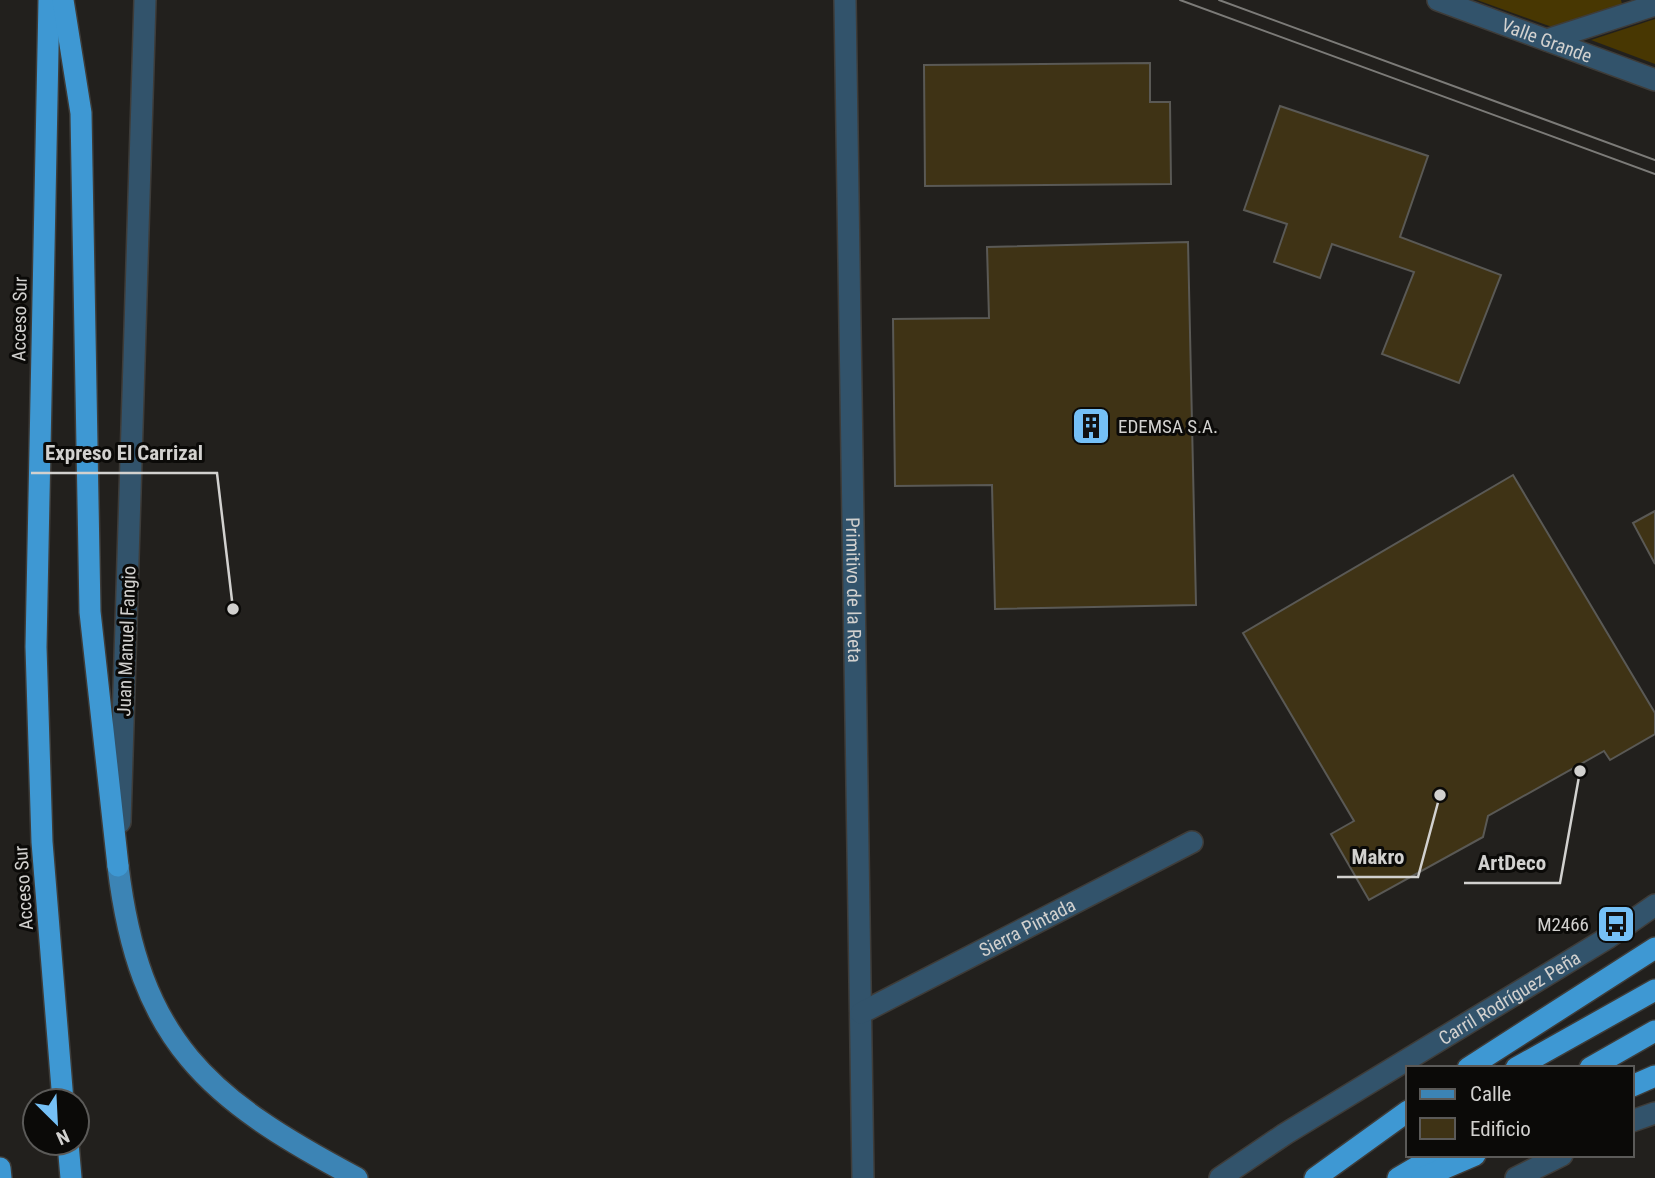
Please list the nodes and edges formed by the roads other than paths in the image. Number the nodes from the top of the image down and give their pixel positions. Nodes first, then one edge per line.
1 (49, 0) edge
2 (63, 0) edge
3 (145, 0) edge
4 (845, 0) edge
5 (1438, 0) edge
6 (1655, 5) edge
7 (1547, 40) junction
8 (1655, 80) edge
9 (1192, 842) dead end
10 (118, 866) junction
11 (1655, 905) edge
12 (1655, 948) edge
13 (1655, 990) edge
14 (861, 1013) junction
15 (1655, 1031) edge
16 (1471, 1066) edge
17 (1520, 1066) edge
18 (1594, 1066) edge
19 (1655, 1076) edge
20 (1634, 1085) edge
21 (62, 1087) edge
22 (1406, 1112) edge
23 (1655, 1113) edge
24 (1634, 1120) edge
25 (1406, 1128) edge
26 (69, 1157) edge
27 (1434, 1157) edge
28 (1470, 1157) edge
29 (1558, 1157) edge
30 (0, 1168) edge
31 (1, 1178) edge
32 (71, 1178) edge
33 (357, 1178) edge
34 (863, 1178) edge
35 (1220, 1178) edge
36 (1316, 1178) edge
37 (1398, 1178) edge
38 (1422, 1178) edge
39 (1516, 1178) edge

1 - 21 highway, Acceso Sur
2 - 10 highway
3 - 10 street, Juan Manuel Fangio
4 - 14 street, Primitivo de la Reta
5 - 7 street, Valle Grande
6 - 7 street
7 - 8 street, Valle Grande
9 - 14 street, Sierra Pintada
10 - 33 main road, Juan Manuel Fangio
11 - 35 street, Carril Rodríguez Peña
12 - 16 highway
13 - 17 highway
14 - 34 street, Primitivo de la Reta
15 - 18 highway
19 - 20 highway
22 - 36 highway
23 - 24 street
25 - 36 highway
26 - 32 highway
27 - 37 highway
28 - 38 highway
29 - 39 street
30 - 31 highway

